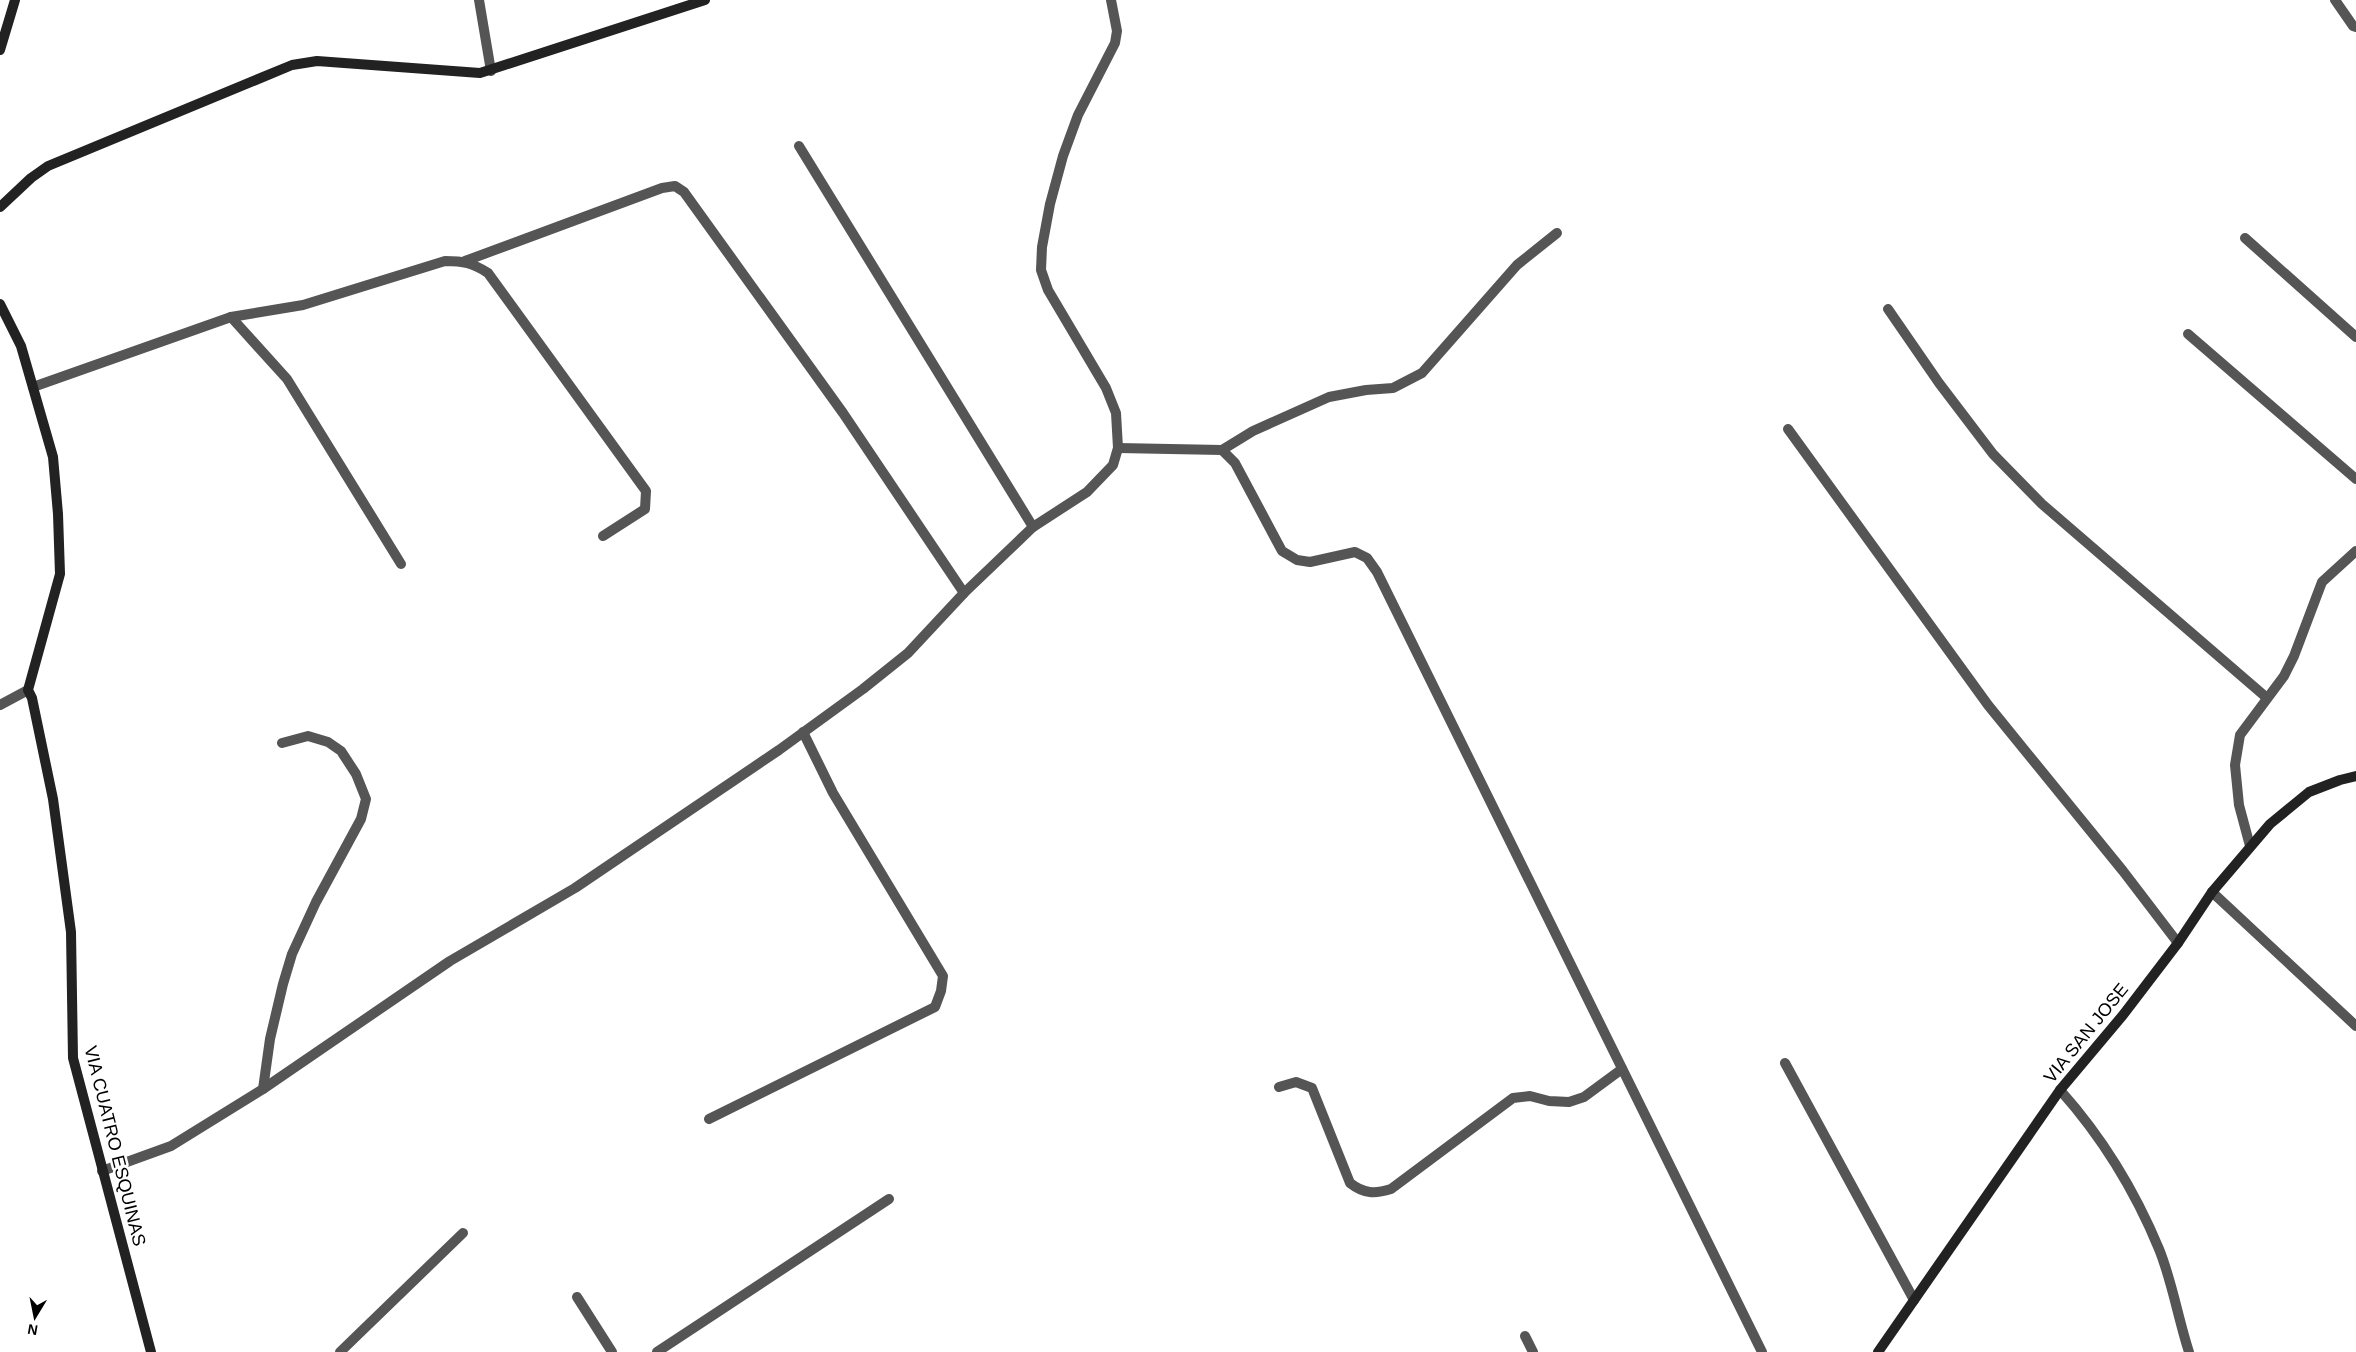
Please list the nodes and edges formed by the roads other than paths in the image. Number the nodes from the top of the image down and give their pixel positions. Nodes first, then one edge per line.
1 (14, 0) edge
2 (479, 0) edge
3 (1111, 0) edge
4 (2335, 0) edge
5 (702, 1) edge
6 (2356, 27) edge
7 (0, 50) edge
8 (491, 71) junction
9 (799, 146) dead end
10 (0, 206) edge
11 (1557, 233) dead end
12 (2245, 238) dead end
13 (465, 261) junction
14 (0, 304) edge
15 (1888, 309) dead end
16 (231, 317) junction
17 (2188, 334) dead end
18 (2356, 337) edge
19 (33, 386) junction
20 (1788, 429) dead end
21 (1118, 448) junction
22 (1222, 450) junction
23 (2356, 478) edge
24 (1033, 527) junction
25 (603, 536) dead end
26 (2356, 551) edge
27 (401, 564) dead end
28 (964, 593) junction
29 (28, 690) junction
30 (2268, 698) junction
31 (0, 705) edge
32 (803, 732) junction
33 (282, 743) dead end
34 (2356, 776) edge
35 (2250, 846) junction
36 (2212, 892) junction
37 (2178, 943) junction
38 (2356, 1026) edge
39 (1785, 1063) dead end
40 (1622, 1069) junction
41 (1279, 1087) dead end
42 (263, 1089) junction
43 (2060, 1090) junction
44 (709, 1119) dead end
45 (102, 1171) junction
46 (889, 1199) dead end
47 (462, 1233) dead end
48 (577, 1297) dead end
49 (1914, 1300) junction
50 (1525, 1336) dead end
51 (151, 1352) edge
52 (340, 1352) edge
53 (612, 1352) edge
54 (657, 1352) edge
55 (1533, 1352) edge
56 (1762, 1352) edge
57 (1878, 1352) edge
58 (2188, 1352) edge

1 - 7 street
2 - 8 street
3 - 21 street
4 - 6 street
5 - 8 street
8 - 10 street
9 - 24 street
11 - 22 street
12 - 18 street
13 - 16 street
13 - 25 street
13 - 28 street
14 - 19 street
15 - 30 street
16 - 19 street
16 - 27 street
17 - 23 street
19 - 29 street
20 - 37 street
21 - 22 street
21 - 24 street
22 - 40 street
24 - 28 street
26 - 30 street
28 - 32 street
29 - 31 street
29 - 45 street, VIA CUATRO ESQUINAS
30 - 35 street
32 - 42 street
32 - 44 street
33 - 42 street
34 - 35 street, VIA SAN JOSE
35 - 36 street, VIA SAN JOSE
36 - 37 street, VIA SAN JOSE
36 - 38 street
37 - 43 street, VIA SAN JOSE
39 - 49 street
40 - 41 street
40 - 56 street
42 - 45 street
43 - 49 street, VIA SAN JOSE
43 - 58 street
45 - 51 street, VIA CUATRO ESQUINAS
46 - 54 street
47 - 52 street
48 - 53 street
49 - 57 street, VIA SAN JOSE
50 - 55 street

